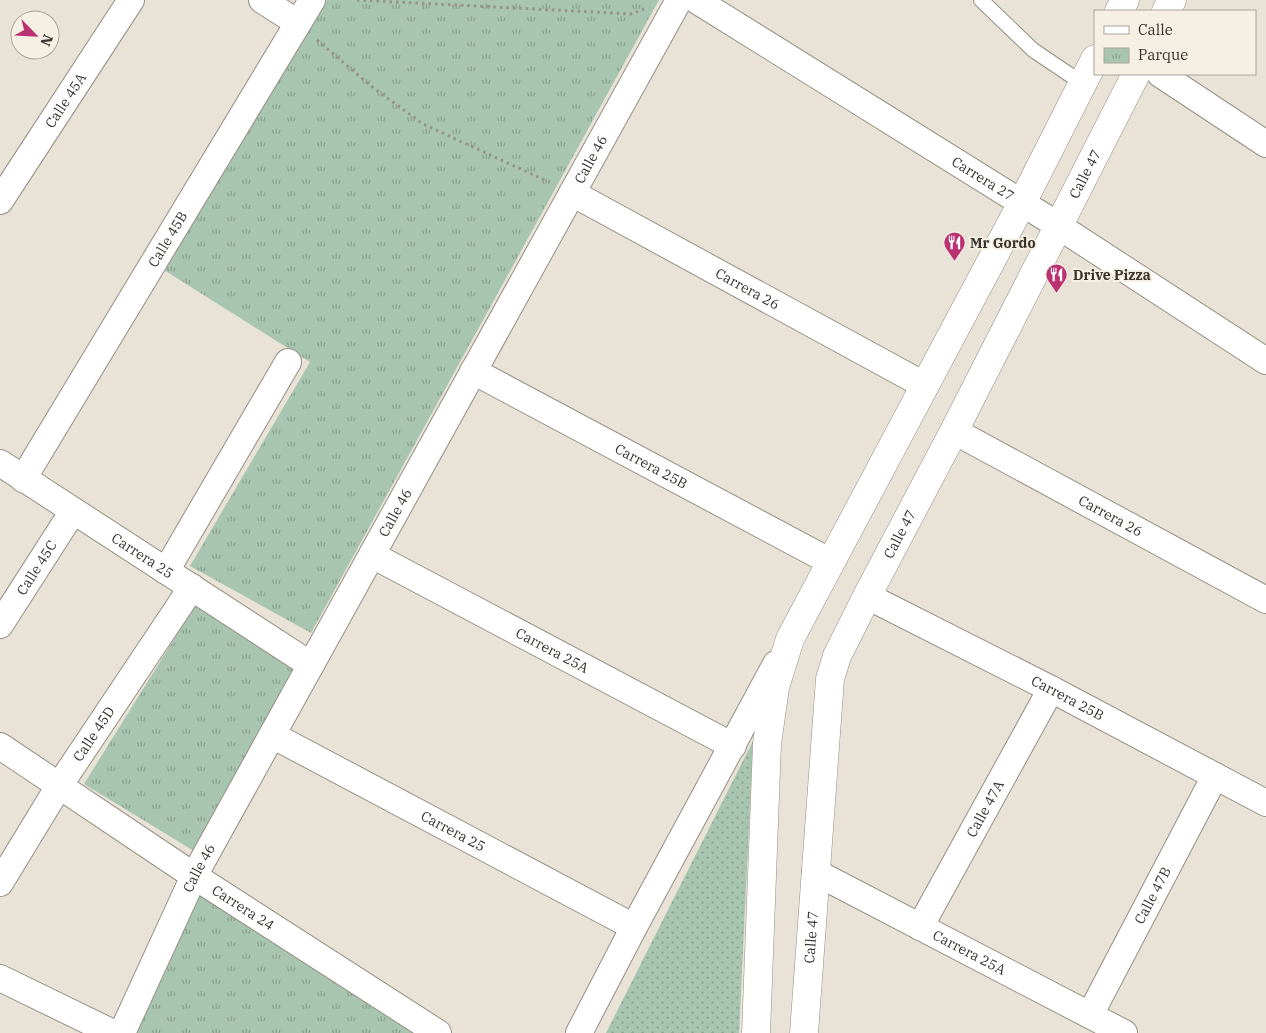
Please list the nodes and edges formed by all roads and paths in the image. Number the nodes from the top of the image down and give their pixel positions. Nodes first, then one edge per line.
1 (131, 0) edge
2 (262, 0) edge
3 (312, 0) edge
4 (357, 0) edge
5 (679, 0) edge
6 (696, 0) edge
7 (981, 0) edge
8 (648, 7) dead end
9 (298, 23) junction
10 (1094, 61) edge
11 (1135, 75) edge
12 (1162, 75) edge
13 (1082, 84) junction
14 (1266, 144) edge
15 (572, 193) junction
16 (0, 201) edge
17 (1022, 203) junction
18 (1059, 226) junction
19 (1266, 361) edge
20 (288, 362) dead end
21 (473, 371) junction
22 (924, 385) junction
23 (954, 431) junction
24 (0, 464) edge
25 (24, 478) junction
26 (73, 511) junction
27 (372, 554) junction
28 (831, 562) junction
29 (166, 571) junction
30 (192, 587) junction
31 (867, 596) junction
32 (1266, 600) edge
33 (0, 625) edge
34 (790, 639) junction
35 (311, 665) junction
36 (1052, 689) junction
37 (272, 735) junction
38 (0, 746) edge
39 (733, 746) junction
40 (1215, 776) junction
41 (59, 786) junction
42 (1266, 803) edge
43 (815, 872) junction
44 (194, 876) junction
45 (0, 883) edge
46 (634, 927) junction
47 (920, 928) junction
48 (0, 978) edge
49 (1090, 1016) junction
50 (113, 1033) edge
51 (122, 1033) edge
52 (438, 1033) edge
53 (579, 1033) edge
54 (756, 1033) edge
55 (804, 1033) edge
56 (1124, 1033) edge

1 - 16 street, Calle 45A
2 - 9 street
3 - 9 street, Calle 45B
4 - 8 path
5 - 15 street, Calle 46
6 - 17 street, Carrera 27
7 - 13 lane
9 - 15 path
9 - 25 street, Calle 45B
10 - 13 main road
11 - 18 main road, Calle 47
12 - 14 street
13 - 17 main road
15 - 21 street, Calle 46
15 - 22 street, Carrera 26
17 - 18 street, Carrera 27
17 - 22 main road
18 - 19 street, Carrera 27
18 - 23 main road, Calle 47
20 - 29 street
21 - 27 street, Calle 46
21 - 28 street, Carrera 25B
22 - 28 main road
23 - 31 main road, Calle 47
23 - 32 street, Carrera 26
24 - 25 street, Carrera 25
25 - 26 street, Carrera 25
26 - 29 street, Carrera 25
26 - 33 street, Calle 45C
27 - 35 street, Calle 46
27 - 39 street, Carrera 25A
28 - 34 main road
29 - 30 street, Carrera 25
30 - 35 street, Carrera 25
30 - 41 street, Calle 45D
31 - 36 street, Carrera 25B
31 - 43 main road, Calle 47
34 - 39 street
34 - 54 main road
35 - 37 street, Calle 46
36 - 40 street, Carrera 25B
36 - 47 street, Calle 47A
37 - 44 street, Calle 46
37 - 46 street, Carrera 25
38 - 41 street, Carrera 24
39 - 46 street
40 - 42 street, Carrera 25B
40 - 49 street, Calle 47B
41 - 44 street, Carrera 24
41 - 45 street, Calle 45D
43 - 47 street, Carrera 25A
43 - 55 main road, Calle 47
44 - 51 street, Calle 46
44 - 52 street, Carrera 24
46 - 53 street
47 - 49 street, Carrera 25A
48 - 50 street
49 - 56 street, Carrera 25A

